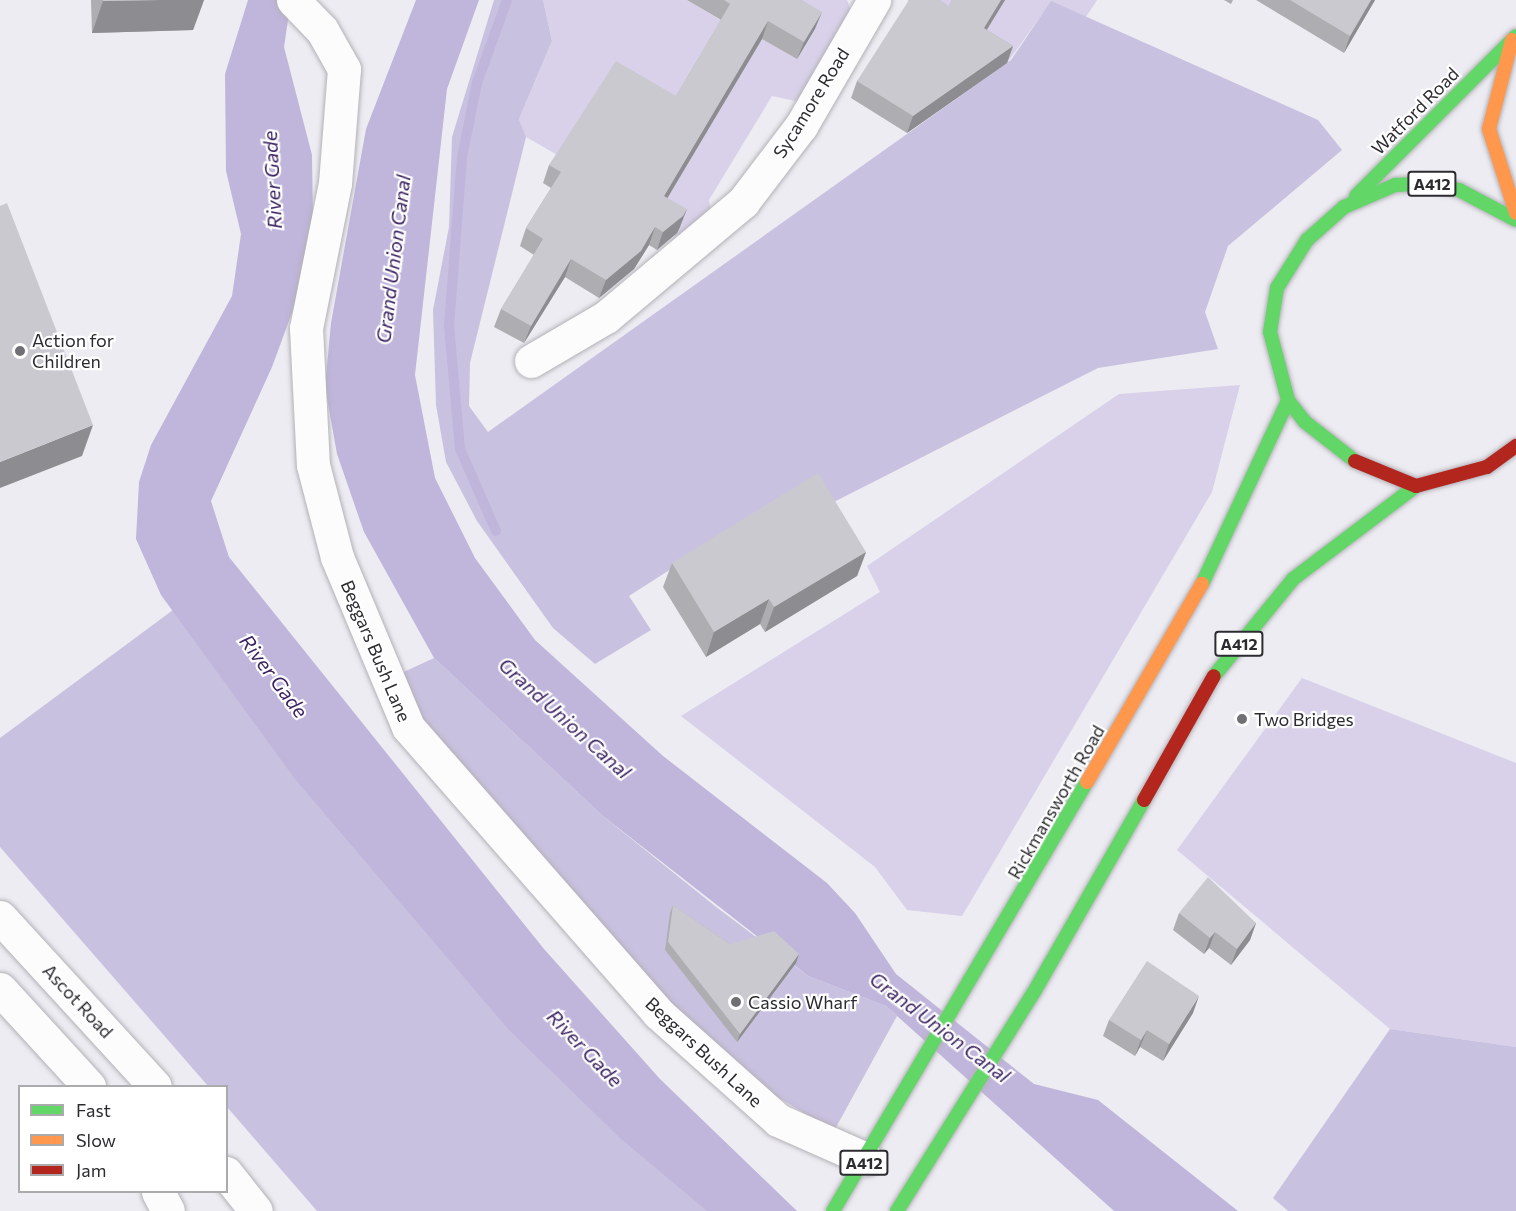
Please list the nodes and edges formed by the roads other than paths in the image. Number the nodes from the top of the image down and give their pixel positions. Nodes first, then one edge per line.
1 (293, 0) edge
2 (874, 0) edge
3 (1514, 38) edge
4 (1344, 207) junction
5 (1516, 213) edge
6 (1516, 220) edge
7 (531, 361) dead end
8 (1288, 400) junction
9 (1516, 446) edge
10 (1416, 486) junction
11 (0, 917) edge
12 (0, 989) edge
13 (88, 1085) edge
14 (154, 1085) edge
15 (866, 1159) junction
16 (228, 1176) edge
17 (159, 1193) edge
18 (168, 1211) edge
19 (256, 1211) edge
20 (833, 1211) edge
21 (897, 1211) edge

1 - 15 street, Beggars Bush Lane
2 - 7 street, Sycamore Road
3 - 4 main road, Watford Road / A412
3 - 5 main road, Watford Road / A412
4 - 6 main road, A412
4 - 8 main road, A412
8 - 10 main road, A412
8 - 15 main road, Rickmansworth Road / A412
9 - 10 main road, A412
10 - 21 main road, A412
11 - 14 street, Ascot Road
12 - 13 street
15 - 20 main road, Rickmansworth Road / A412
16 - 19 street
17 - 18 street

